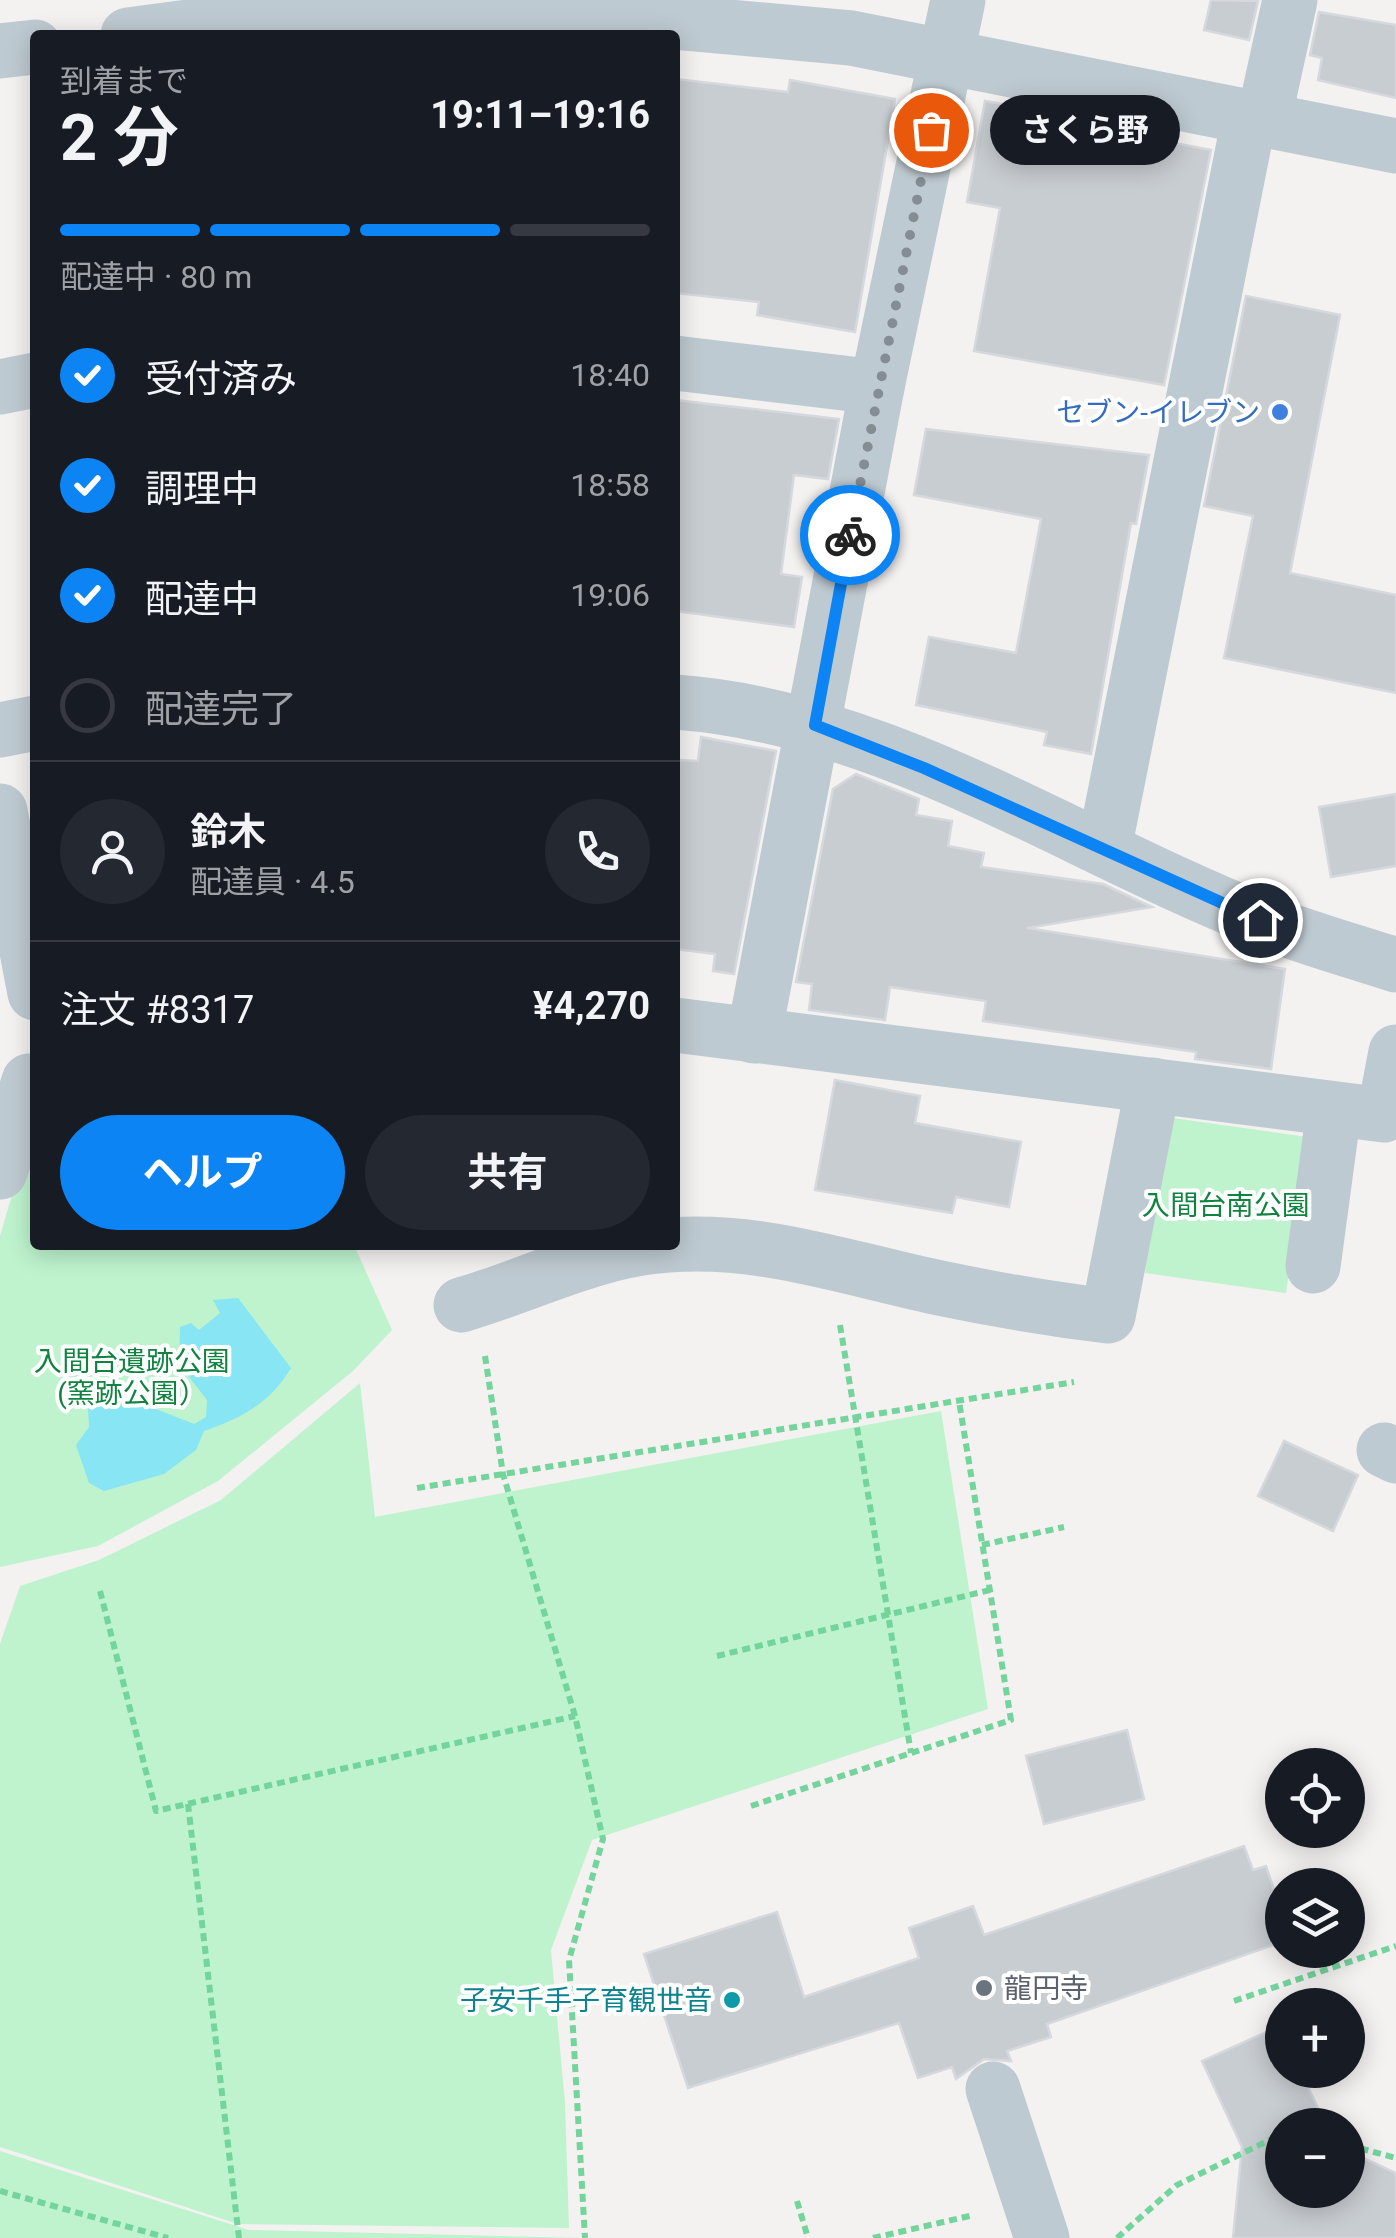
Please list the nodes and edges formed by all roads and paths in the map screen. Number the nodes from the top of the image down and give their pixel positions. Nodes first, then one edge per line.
1 (958, 0) edge
2 (1290, 0) edge
3 (429, 8) edge
4 (619, 28) edge
5 (166, 30) edge
6 (666, 30) edge
7 (680, 31) edge
8 (30, 48) edge
9 (0, 52) edge
10 (946, 56) junction
11 (1256, 121) junction
12 (1396, 146) edge
13 (680, 364) edge
14 (30, 381) edge
15 (877, 387) junction
16 (0, 388) edge
17 (680, 703) edge
18 (30, 724) edge
19 (815, 725) junction
20 (0, 730) edge
21 (0, 811) edge
22 (1104, 849) junction
23 (1396, 965) edge
24 (30, 967) edge
25 (680, 1026) edge
26 (754, 1036) junction
27 (1396, 1052) edge
28 (22, 1083) edge
29 (1153, 1086) junction
30 (1334, 1110) junction
31 (0, 1172) edge
32 (680, 1245) edge
33 (636, 1250) edge
34 (1313, 1266) dead end
35 (469, 1302) joint
36 (840, 1324) dead end
37 (1074, 1382) dead end
38 (959, 1400) junction
39 (503, 1474) junction
40 (416, 1488) dead end
41 (1064, 1526) dead end
42 (982, 1544) junction
43 (990, 1590) junction
44 (100, 1591) dead end
45 (718, 1656) dead end
46 (575, 1716) junction
47 (911, 1753) junction
48 (188, 1804) junction
49 (751, 1806) dead end
50 (1396, 1946) edge
51 (1234, 2001) dead end
52 (992, 2089) dead end
53 (1265, 2142) edge
54 (1365, 2150) edge
55 (1396, 2158) edge
56 (0, 2191) edge
57 (797, 2201) dead end
58 (1036, 2220) edge
59 (168, 2238) edge
60 (239, 2238) edge
61 (584, 2238) edge
62 (808, 2238) edge
63 (873, 2238) edge
64 (1117, 2238) edge

1 - 10 street
2 - 11 street
3 - 4 street
3 - 5 street
4 - 6 street
7 - 10 street
8 - 9 street
10 - 11 street
10 - 15 street
11 - 12 street
11 - 22 street
13 - 15 street
14 - 16 street
15 - 19 street
17 - 19 street
18 - 20 street
19 - 22 street
19 - 26 street
21 - 24 street
22 - 23 street
25 - 26 street
26 - 29 street
27 - 30 street
28 - 31 street
29 - 30 street
29 - 32 street
30 - 34 street
33 - 35 street
35 - 39 path
36 - 47 path
37 - 38 path
38 - 39 path
38 - 42 path
39 - 40 path
39 - 46 path
41 - 42 path
42 - 43 path
43 - 45 path
43 - 47 path
44 - 48 path
46 - 48 path
46 - 61 path
47 - 49 path
48 - 60 path
50 - 51 path
52 - 58 street
53 - 64 path
54 - 55 path
56 - 59 path
57 - 62 path
58 - 63 path

